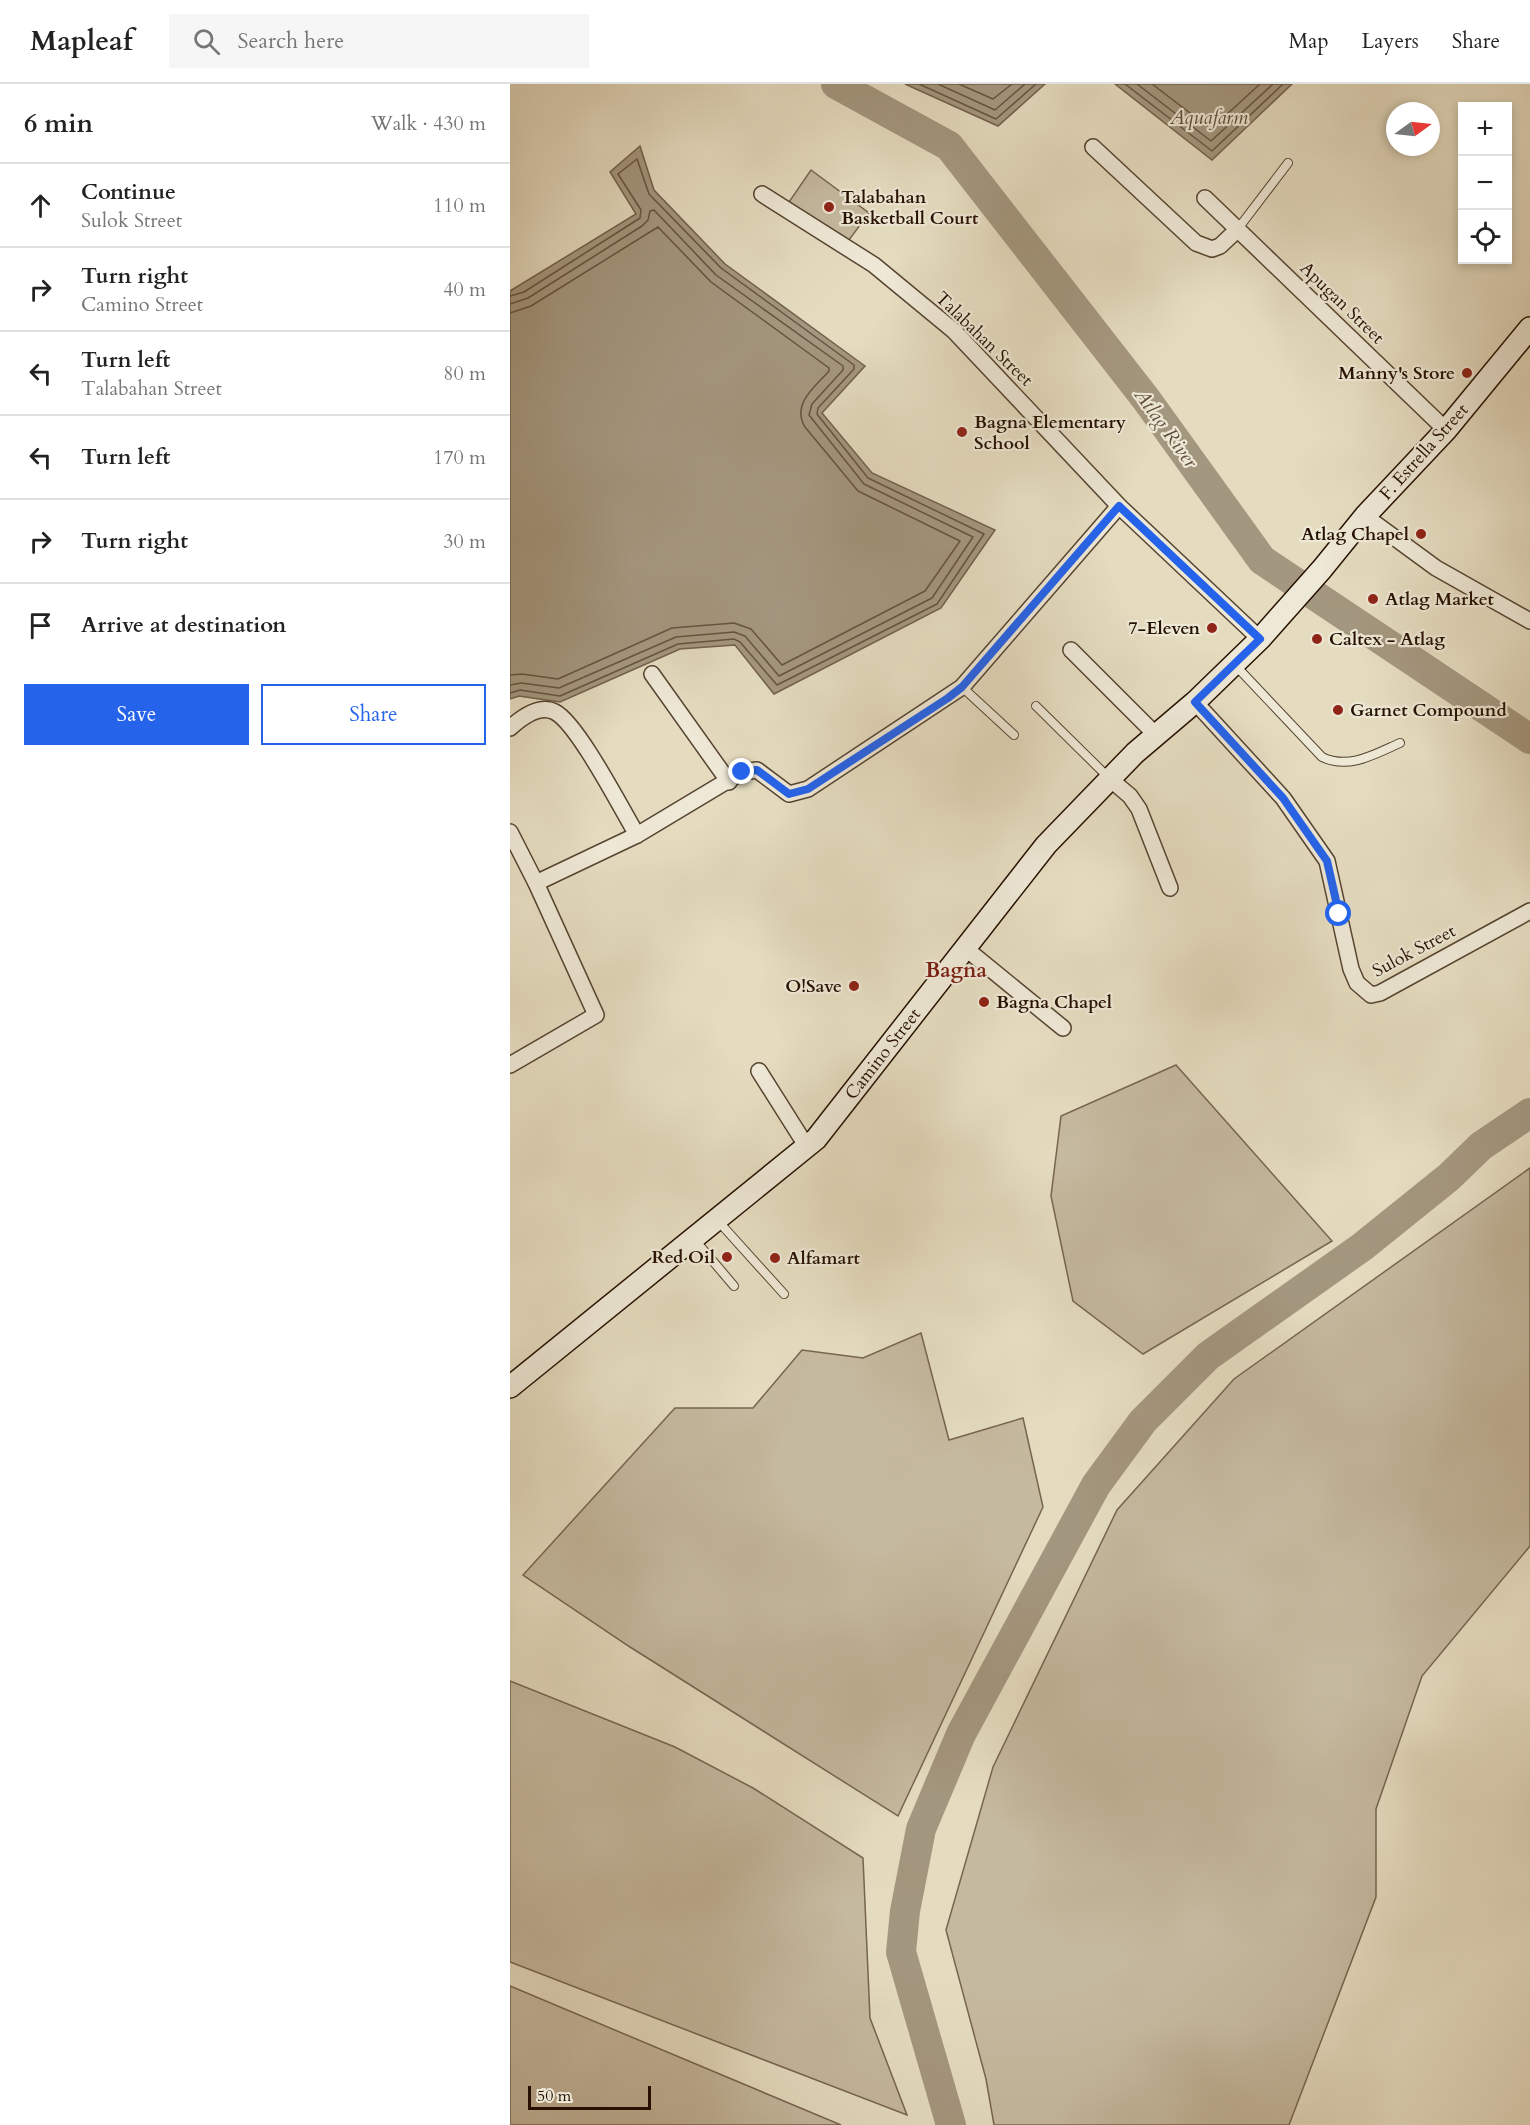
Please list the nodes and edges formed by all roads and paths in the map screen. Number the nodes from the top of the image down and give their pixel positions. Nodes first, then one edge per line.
1 (1093, 147) dead end
2 (1288, 163) dead end
3 (762, 194) dead end
4 (1205, 198) dead end
5 (1237, 230) junction
6 (1528, 333) edge
7 (1446, 430) junction
8 (1119, 506) junction
9 (1365, 516) junction
10 (1292, 603) joint
11 (1530, 621) edge
12 (1260, 639) junction
13 (1071, 650) dead end
14 (1234, 665) junction
15 (652, 674) dead end
16 (962, 687) junction
17 (1195, 702) junction
18 (1036, 706) dead end
19 (510, 728) edge
20 (1014, 735) dead end
21 (1156, 735) junction
22 (1400, 743) dead end
23 (1110, 778) junction
24 (729, 782) junction
25 (510, 832) edge
26 (637, 835) junction
27 (536, 883) junction
28 (1170, 888) dead end
29 (1530, 911) edge
30 (965, 948) junction
31 (1063, 1028) dead end
32 (510, 1065) edge
33 (759, 1071) dead end
34 (807, 1147) junction
35 (718, 1220) junction
36 (695, 1240) junction
37 (734, 1286) dead end
38 (784, 1294) dead end
39 (510, 1387) edge

1 - 5 street
2 - 5 lane
3 - 8 street, Talabahan Street
4 - 5 street, Apugan Street
5 - 7 street, Apugan Street
6 - 7 main road, F. Estrella Street
7 - 9 main road, F. Estrella Street
8 - 12 street, Talabahan Street
8 - 16 street
9 - 10 main road, F. Estrella Street
9 - 11 street
10 - 12 main road, Camino Street
12 - 14 main road, Camino Street
13 - 21 street
14 - 17 main road, Camino Street
14 - 22 lane
15 - 24 street
16 - 20 lane
16 - 24 street
17 - 21 main road, Camino Street
17 - 29 street, Sulok Street
18 - 23 lane
19 - 26 street
21 - 23 main road, Camino Street
23 - 28 street
23 - 30 main road, Camino Street
24 - 26 street
25 - 27 street
26 - 27 street
27 - 32 street
30 - 31 street
30 - 34 main road, Camino Street
33 - 34 street
34 - 35 main road, Camino Street
35 - 36 main road, Camino Street
35 - 38 lane
36 - 37 lane
36 - 39 main road, Camino Street

